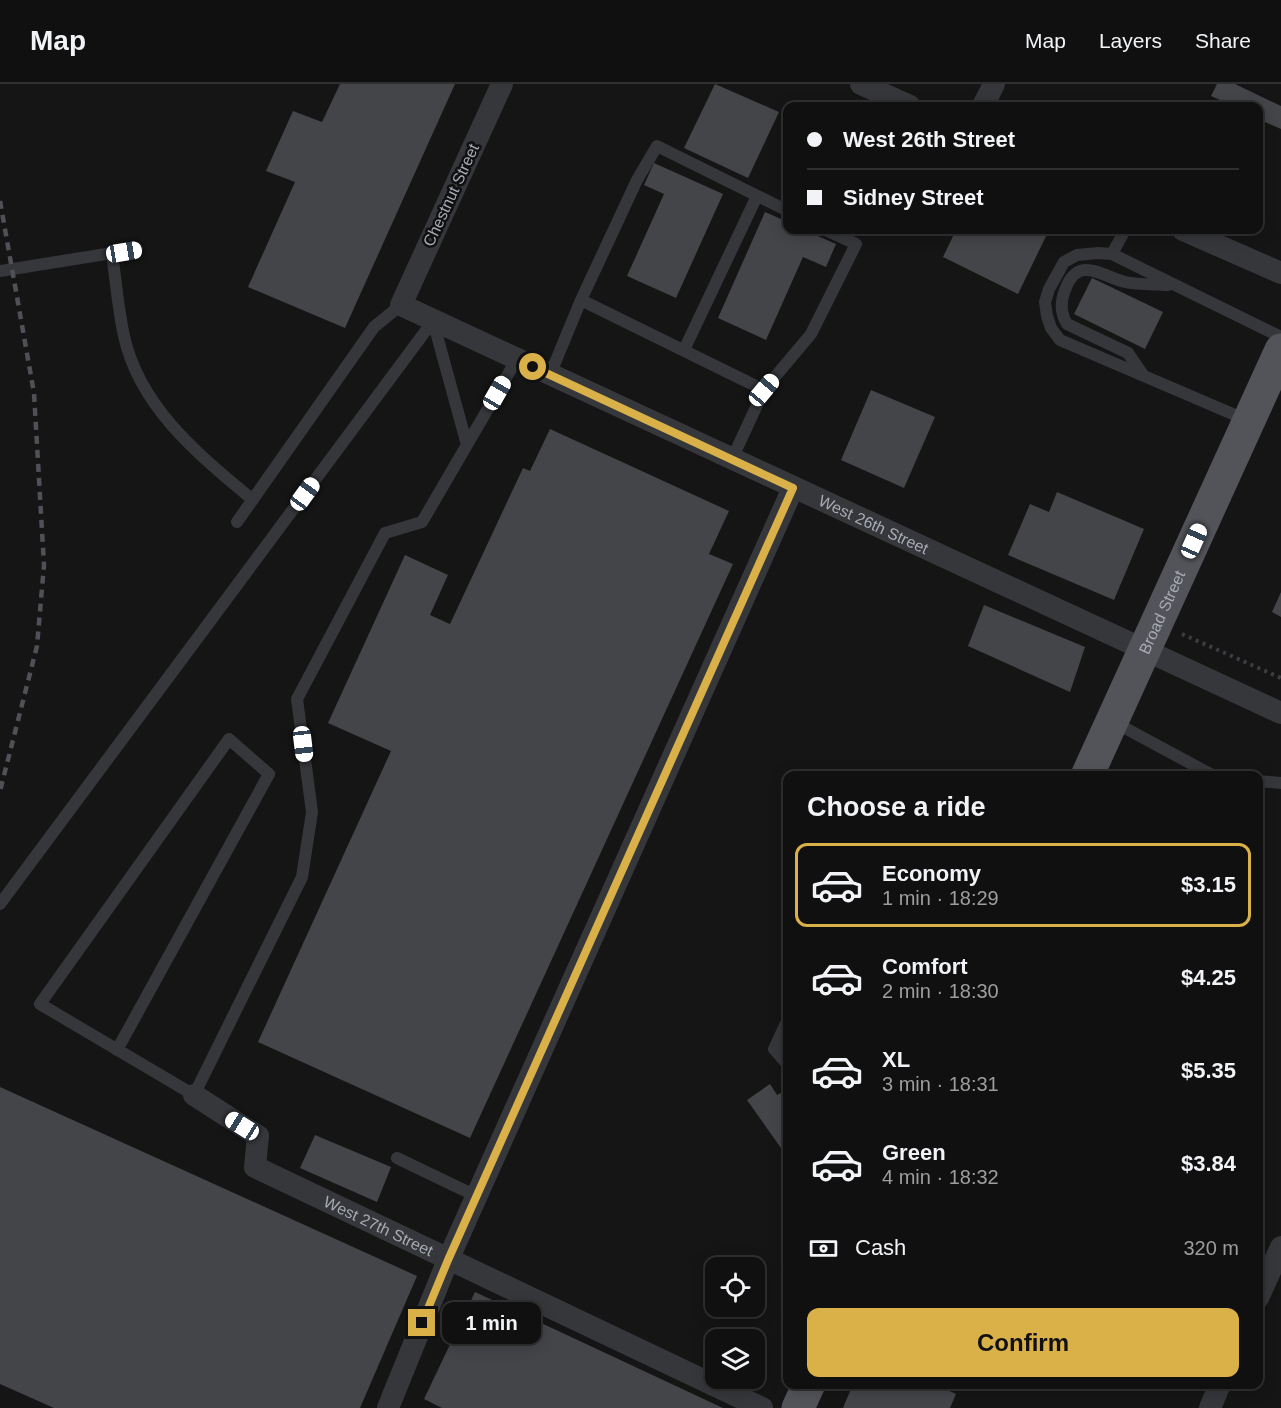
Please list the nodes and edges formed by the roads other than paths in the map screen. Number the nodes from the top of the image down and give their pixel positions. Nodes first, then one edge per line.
1 (502, 84) edge
2 (861, 84) edge
3 (994, 84) edge
4 (901, 102) edge
5 (985, 102) edge
6 (757, 196) junction
7 (783, 209) edge
8 (835, 234) edge
9 (1123, 234) edge
10 (1192, 234) edge
11 (137, 249) dead end
12 (111, 254) junction
13 (1112, 254) junction
14 (0, 271) edge
15 (1281, 273) edge
16 (1175, 285) junction
17 (581, 300) junction
18 (401, 305) junction
19 (433, 321) junction
20 (1281, 337) edge
21 (684, 350) junction
22 (1281, 350) edge
23 (517, 359) junction
24 (550, 375) junction
25 (1143, 375) junction
26 (764, 390) junction
27 (1249, 421) junction
28 (467, 445) junction
29 (732, 459) junction
30 (793, 488) junction
31 (253, 500) junction
32 (237, 522) dead end
33 (1150, 637) junction
34 (1281, 713) edge
35 (1112, 721) junction
36 (1089, 771) edge
37 (1205, 771) edge
38 (1263, 781) edge
39 (1281, 783) edge
40 (0, 904) edge
41 (783, 1030) edge
42 (117, 1050) junction
43 (783, 1059) edge
44 (194, 1095) junction
45 (397, 1158) dead end
46 (476, 1196) junction
47 (1281, 1247) edge
48 (448, 1260) junction
49 (1263, 1287) edge
50 (807, 1389) edge
51 (1218, 1389) edge
52 (388, 1408) edge
53 (762, 1408) edge
54 (798, 1408) edge
55 (1210, 1408) edge

1 - 18 street, Chestnut Street
2 - 4 street
3 - 5 street
6 - 7 lane
6 - 17 lane
6 - 21 lane
8 - 26 lane
9 - 13 lane
10 - 15 street
11 - 12 lane
12 - 14 lane
12 - 31 lane
13 - 16 lane
13 - 25 lane
16 - 20 lane
16 - 25 lane
17 - 21 lane
17 - 24 lane
18 - 19 street, West 26th Street
18 - 31 lane
19 - 23 street, West 26th Street
19 - 28 lane
19 - 40 lane
21 - 26 lane
22 - 27 main road, Broad Street
23 - 24 street, West 26th Street
23 - 28 lane
24 - 29 street, West 26th Street
25 - 27 lane
26 - 29 lane
27 - 33 main road, Broad Street
28 - 44 lane
29 - 30 street, West 26th Street
30 - 33 street, West 26th Street
30 - 46 street
31 - 32 lane
33 - 34 street, West 26th Street
33 - 35 main road, Broad Street
35 - 36 main road, Broad Street
35 - 37 lane
38 - 39 lane
41 - 43 lane
42 - 42 lane
42 - 44 lane
44 - 48 street, West 27th Street
45 - 46 lane
46 - 48 street
47 - 49 street
48 - 52 street
48 - 53 street, West 27th Street
50 - 54 main road
51 - 55 street

